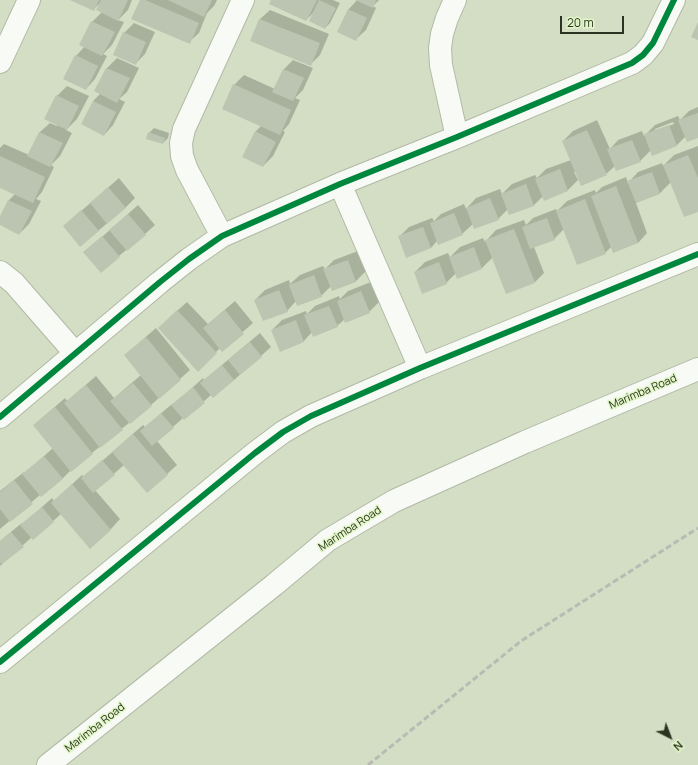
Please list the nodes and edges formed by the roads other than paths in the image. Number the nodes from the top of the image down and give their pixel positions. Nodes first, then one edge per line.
1 (28, 0) edge
2 (242, 0) edge
3 (455, 0) edge
4 (674, 0) edge
5 (0, 62) edge
6 (457, 137) junction
7 (340, 184) junction
8 (222, 236) junction
9 (698, 254) edge
10 (0, 272) edge
11 (75, 353) junction
12 (420, 368) junction
13 (698, 369) edge
14 (0, 417) edge
15 (0, 662) edge
16 (48, 765) edge

1 - 5 street
2 - 8 street
3 - 6 street
4 - 6 street
6 - 7 street
7 - 8 street
7 - 12 street
8 - 11 street
9 - 12 street
10 - 11 street
11 - 14 street
12 - 15 street
13 - 16 street, Marimba Road

